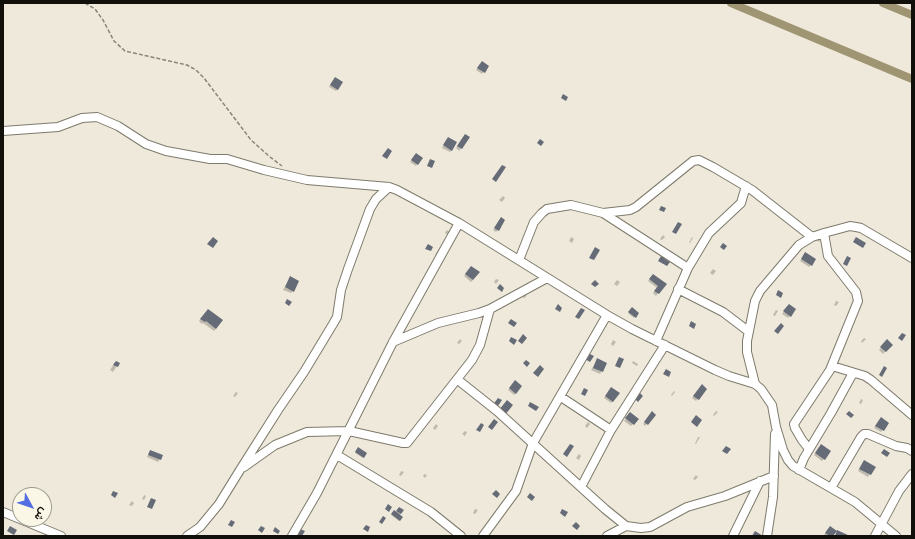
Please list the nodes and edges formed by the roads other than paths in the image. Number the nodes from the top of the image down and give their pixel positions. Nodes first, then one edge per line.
1 (3, 131) edge
2 (746, 186) junction
3 (389, 187) junction
4 (603, 213) junction
5 (459, 223) junction
6 (824, 232) junction
7 (812, 237) junction
8 (912, 258) edge
9 (519, 260) junction
10 (688, 268) junction
11 (547, 278) junction
12 (678, 289) junction
13 (490, 309) junction
14 (607, 315) junction
15 (748, 331) junction
16 (656, 341) junction
17 (393, 342) junction
18 (665, 345) junction
19 (832, 366) junction
20 (853, 373) junction
21 (458, 380) junction
22 (754, 384) junction
23 (561, 397) junction
24 (912, 415) edge
25 (776, 427) junction
26 (611, 430) junction
27 (349, 431) junction
28 (533, 443) junction
29 (809, 449) junction
30 (912, 451) edge
31 (337, 455) junction
32 (240, 470) junction
33 (799, 470) junction
34 (912, 474) edge
35 (774, 476) junction
36 (760, 482) junction
37 (581, 487) junction
38 (831, 488) junction
39 (3, 512) edge
40 (881, 523) junction
41 (626, 526) junction
42 (61, 536) edge
43 (186, 536) edge
44 (292, 536) edge
45 (461, 536) edge
46 (483, 536) edge
47 (607, 536) edge
48 (733, 536) edge
49 (766, 536) edge
50 (874, 536) edge
51 (896, 536) edge

1 - 3 street
2 - 4 street
2 - 7 street
2 - 10 street
3 - 5 street
3 - 32 street
4 - 9 street
4 - 10 street
5 - 9 street
5 - 17 street
6 - 7 street
6 - 8 street
6 - 19 street
7 - 15 street
9 - 11 street
10 - 12 street
11 - 13 street
11 - 14 street
12 - 15 street
12 - 16 street
13 - 17 street
13 - 21 street
14 - 16 street
14 - 23 street
15 - 22 street
16 - 18 street
17 - 27 street
18 - 22 street
18 - 26 street
19 - 20 street
19 - 29 street
20 - 24 street
20 - 29 street
21 - 27 street
21 - 28 street
22 - 25 street
23 - 26 street
23 - 28 street
25 - 33 street
25 - 35 street
26 - 37 street
27 - 31 street
27 - 32 street
28 - 37 street
28 - 46 street
29 - 33 street
30 - 38 street
31 - 44 street
31 - 45 street
32 - 43 street
33 - 38 street
34 - 40 street
35 - 36 street
35 - 49 street
36 - 41 street
36 - 48 street
37 - 41 street
38 - 40 street
39 - 42 street
40 - 50 street
40 - 51 street
41 - 47 street

